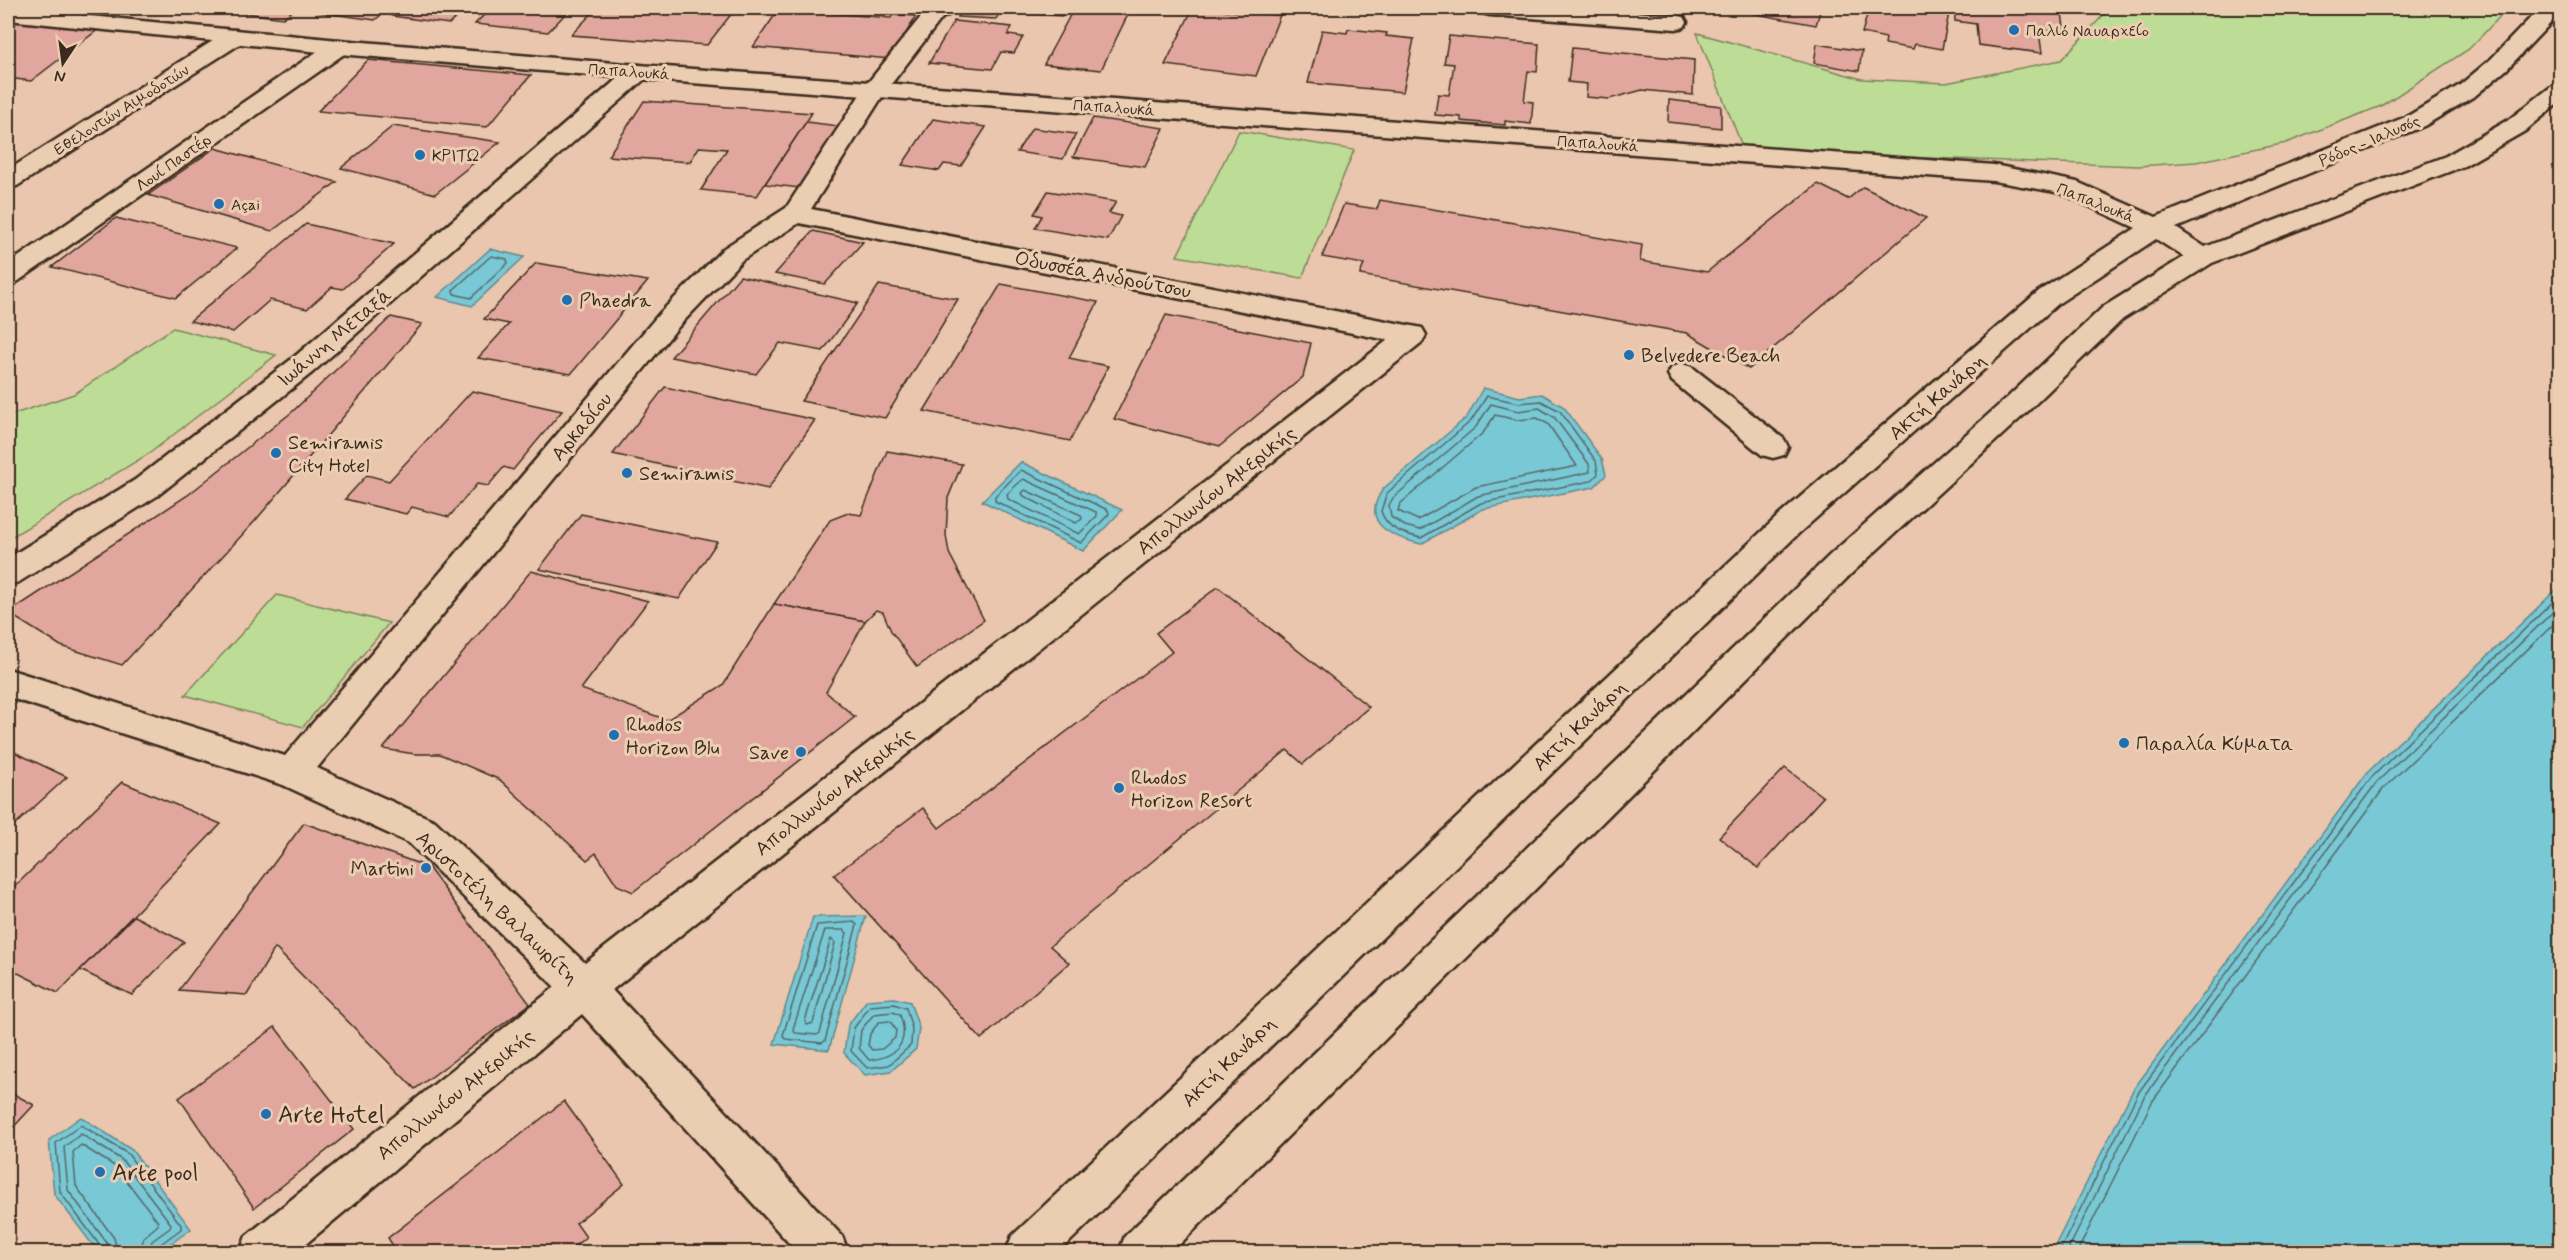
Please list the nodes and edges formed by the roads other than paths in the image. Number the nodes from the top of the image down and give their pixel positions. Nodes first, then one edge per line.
1 (944, 8) edge
2 (1490, 8) edge
3 (2552, 8) edge
4 (8, 13) edge
5 (1677, 22) dead end
6 (235, 37) junction
7 (339, 47) junction
8 (639, 72) junction
9 (875, 89) junction
10 (2560, 90) edge
11 (8, 181) edge
12 (795, 214) junction
13 (2156, 227) junction
14 (2203, 256) junction
15 (8, 276) edge
16 (1412, 335) joint
17 (1682, 374) dead end
18 (1773, 447) dead end
19 (8, 573) edge
20 (8, 682) edge
21 (292, 773) junction
22 (584, 988) junction
23 (262, 1252) edge
24 (826, 1252) edge
25 (1028, 1252) edge
26 (1141, 1252) edge

1 - 9 street, Αρκαδίου
2 - 5 street
3 - 13 street, Ρόδος - Ιαλυσός
4 - 6 street, Παπαλουκά
6 - 7 street, Παπαλουκά
6 - 11 street, Εθελοντών Αιμοδοτών
7 - 8 street, Παπαλουκά
7 - 15 street, Λουί Παστέρ
8 - 9 street, Παπαλουκά
8 - 19 street, Ιωάννη Μεταξά
9 - 12 street, Αρκαδίου
9 - 13 street, Παπαλουκά
10 - 14 street
12 - 16 street, Οδυσσέα Ανδρούτσου
12 - 21 street, Αρκαδίου
13 - 14 street, Παπαλουκά
13 - 25 street, Ακτή Κανάρη
14 - 26 street
16 - 22 street, Απολλωνίου Αμερικής
17 - 18 street
20 - 21 street, Αριστοτέλη Βαλαωρίτη
21 - 22 street, Αριστοτέλη Βαλαωρίτη
22 - 23 street, Απολλωνίου Αμερικής
22 - 24 street, Αριστοτέλη Βαλαωρίτη

